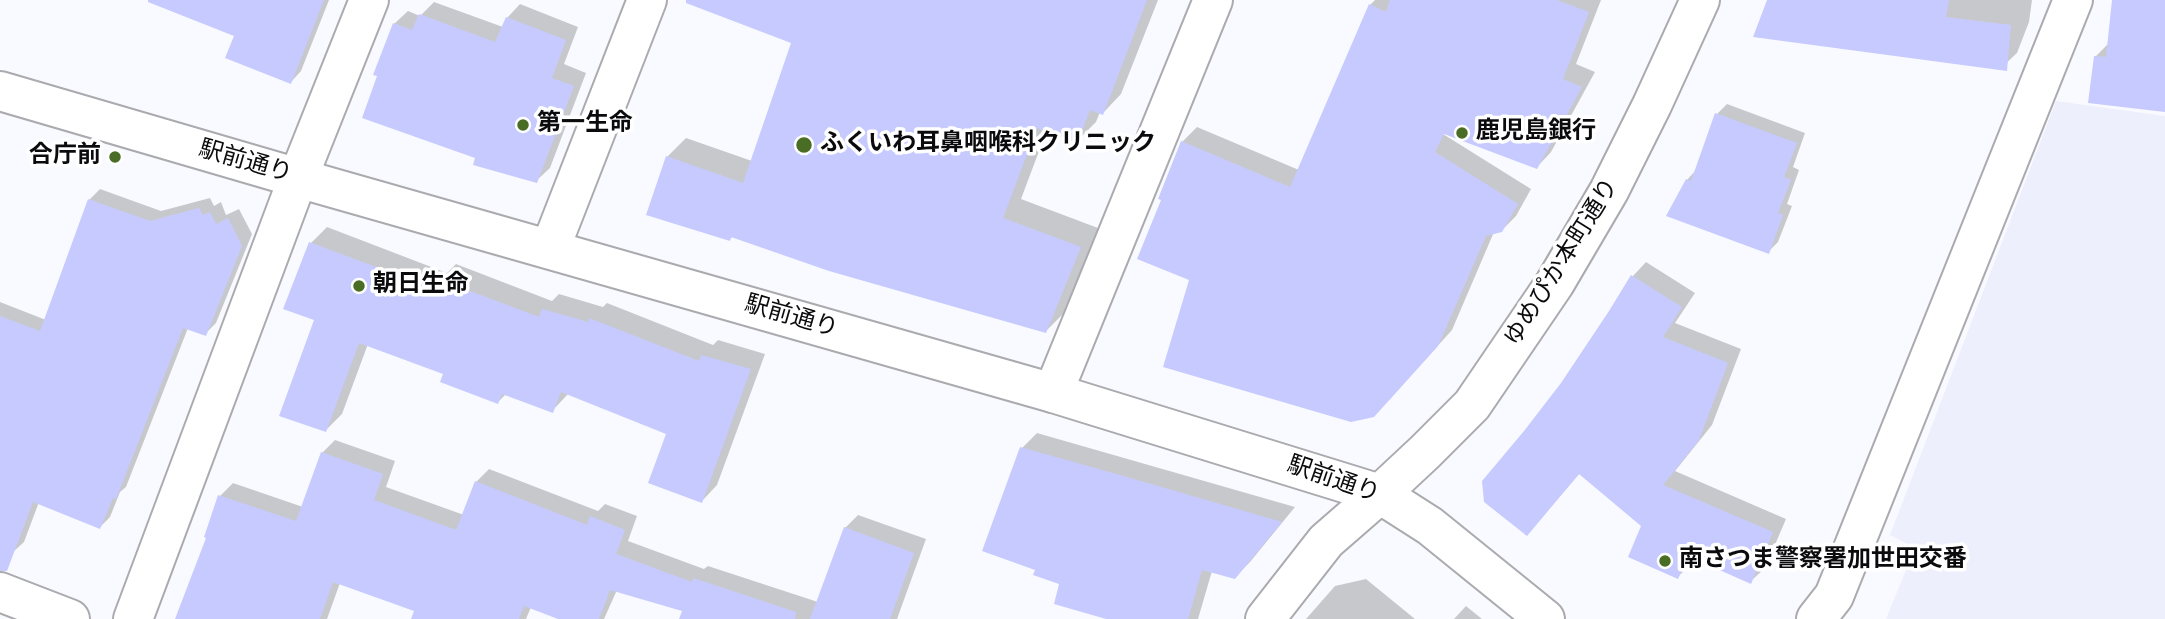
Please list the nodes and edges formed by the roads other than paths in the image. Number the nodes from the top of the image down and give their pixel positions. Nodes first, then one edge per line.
1 (369, 0) edge
2 (647, 0) edge
3 (1213, 0) edge
4 (1700, 0) edge
5 (2073, 0) edge
6 (0, 90) edge
7 (298, 178) junction
8 (550, 249) junction
9 (1053, 393) junction
10 (1380, 494) junction
11 (0, 592) edge
12 (70, 619) edge
13 (134, 619) edge
14 (1265, 619) edge
15 (1545, 619) edge
16 (1816, 619) edge

1 - 7 street
2 - 8 street
3 - 9 street
4 - 10 street, ゆめぴか本町通り
5 - 16 street
6 - 7 street, 駅前通り
7 - 8 street, 駅前通り
7 - 13 street
8 - 9 street, 駅前通り
9 - 10 street, 駅前通り
10 - 14 street, ゆめぴか本町通り
10 - 15 street, 駅前通り
11 - 12 street

